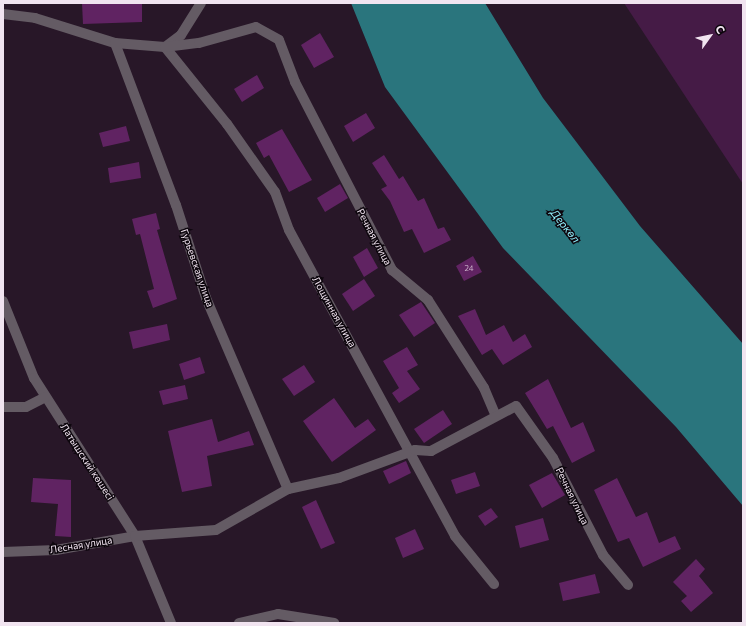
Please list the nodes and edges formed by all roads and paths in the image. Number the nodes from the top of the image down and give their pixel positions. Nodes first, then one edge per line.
1 (201, 3) edge
2 (3, 14) edge
3 (115, 43) junction
4 (166, 47) junction
5 (3, 301) edge
6 (46, 397) junction
7 (516, 406) joint
8 (3, 407) edge
9 (496, 416) junction
10 (410, 452) junction
11 (288, 489) junction
12 (135, 536) junction
13 (3, 552) edge
14 (494, 584) dead end
15 (628, 585) dead end
16 (170, 623) edge
17 (239, 623) edge
18 (334, 623) edge

1 - 4 street
2 - 3 street
3 - 4 street
3 - 11 street, Гурьевская улица
4 - 9 street, Речная улица
4 - 10 street, Лощинная улица
5 - 6 street, Латышский көшесі
6 - 8 street
6 - 12 street, Латышский көшесі
7 - 9 street, Лесная улица
7 - 15 street, Речная улица
9 - 10 street, Лесная улица
10 - 11 street, Лесная улица
10 - 14 street, Лощинная улица
11 - 12 street, Лесная улица
12 - 13 street, Лесная улица
12 - 16 street, Латышский көшесі
17 - 18 street

